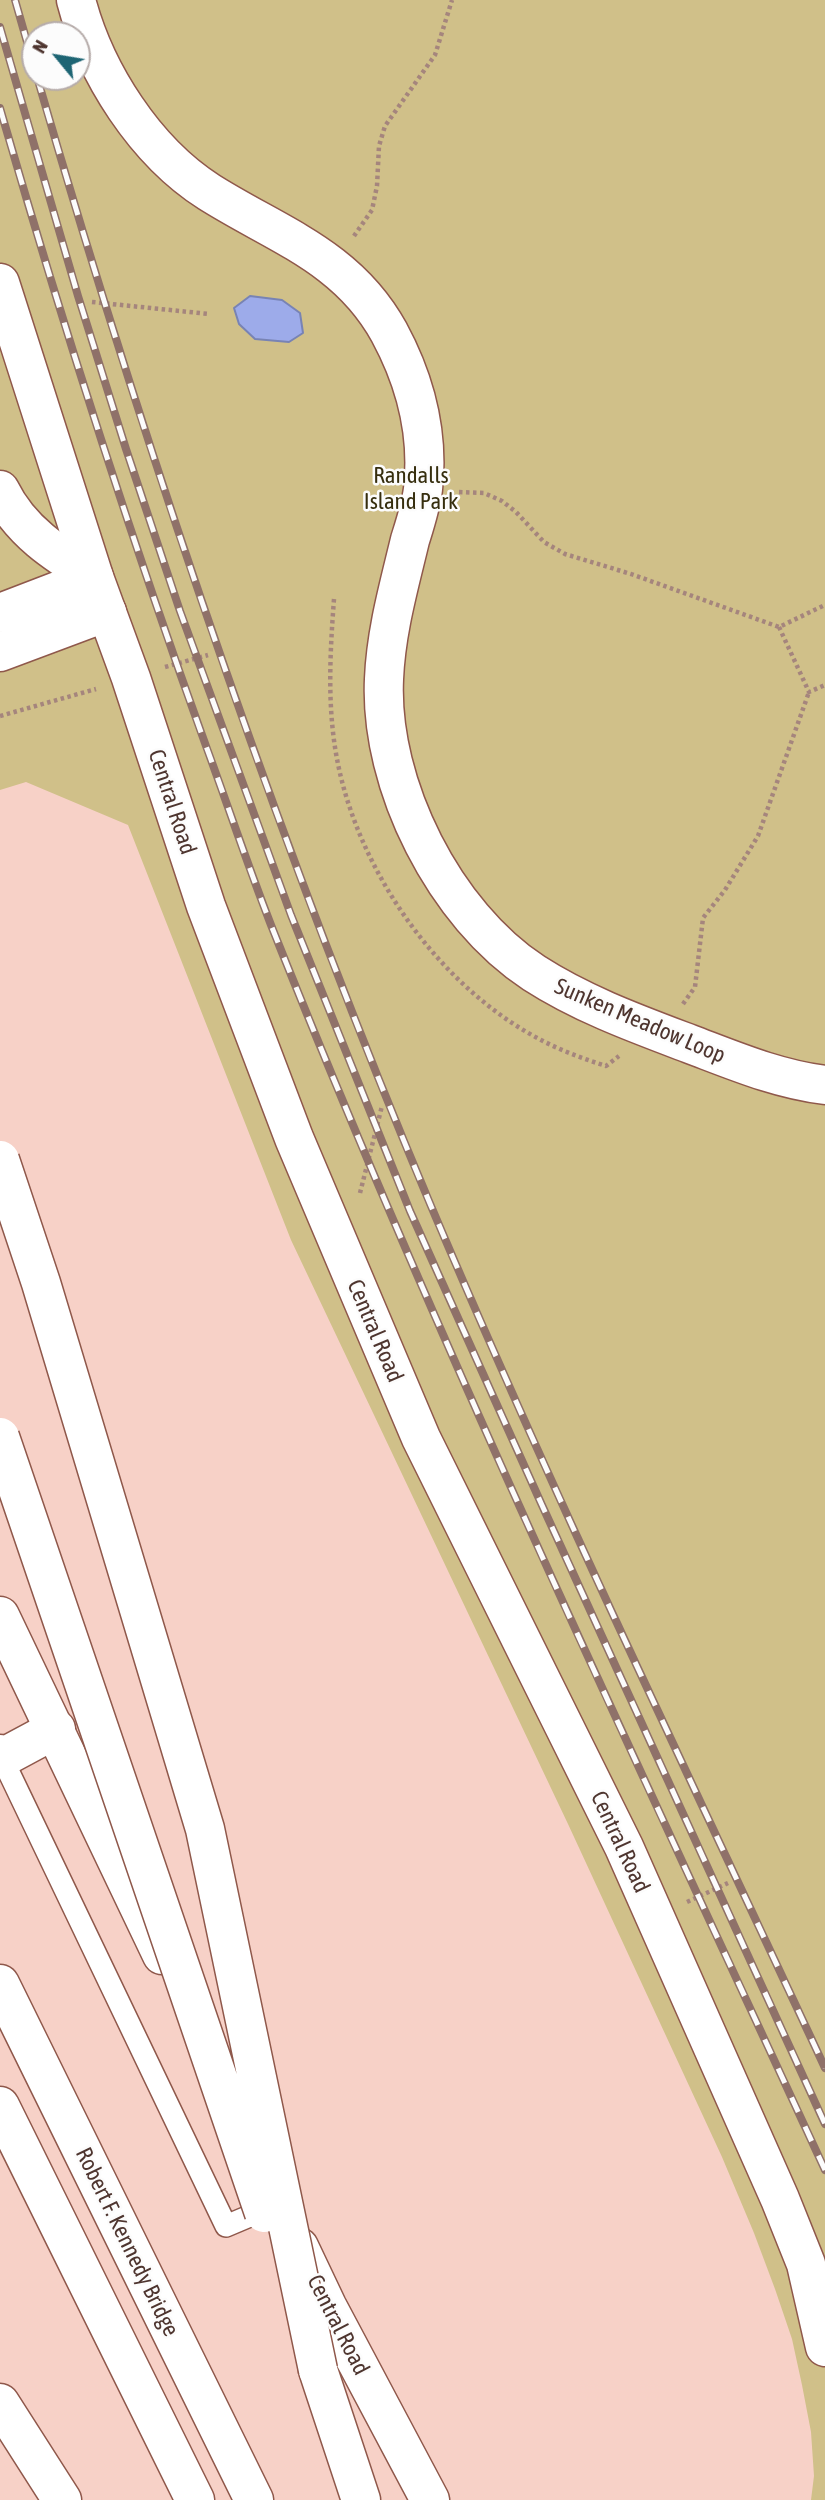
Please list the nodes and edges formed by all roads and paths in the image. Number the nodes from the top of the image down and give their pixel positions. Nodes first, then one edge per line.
1 (76, 0) edge
2 (452, 0) edge
3 (348, 243) dead end
4 (0, 283) edge
5 (92, 302) dead end
6 (209, 314) dead end
7 (0, 490) edge
8 (423, 490) junction
9 (94, 577) junction
10 (825, 605) edge
11 (107, 612) junction
12 (0, 613) edge
13 (779, 627) junction
14 (0, 652) edge
15 (825, 685) edge
16 (809, 692) junction
17 (680, 1008) dead end
18 (825, 1085) edge
19 (382, 1106) dead end
20 (0, 1160) edge
21 (358, 1200) dead end
22 (0, 1437) edge
23 (0, 1616) edge
24 (56, 1729) junction
25 (1, 1757) edge
26 (728, 1883) dead end
27 (684, 1903) dead end
28 (0, 1984) edge
29 (0, 2106) edge
30 (279, 2204) junction
31 (825, 2347) edge
32 (318, 2370) junction
33 (0, 2403) edge
34 (62, 2500) edge
35 (195, 2500) edge
36 (254, 2500) edge
37 (361, 2500) edge
38 (430, 2500) edge

1 - 8 main road, Sunken Meadow Loop
2 - 3 path
4 - 9 main road, Central Road
5 - 6 path
7 - 9 main road
8 - 13 path
8 - 18 main road, Sunken Meadow Loop
9 - 11 main road, Central Road
9 - 12 main road
10 - 13 path
11 - 14 main road
11 - 31 main road, Central Road
13 - 16 path
15 - 16 path
16 - 17 path
19 - 21 path
20 - 32 main road, bridge
22 - 32 main road, bridge
23 - 24 main road, Central Road
24 - 25 main road
24 - 30 main road, Central Road
25 - 30 lane
26 - 27 path
28 - 36 main road, Robert F. Kennedy Bridge
29 - 35 main road
30 - 38 main road, Central Road
32 - 37 main road
33 - 34 main road

